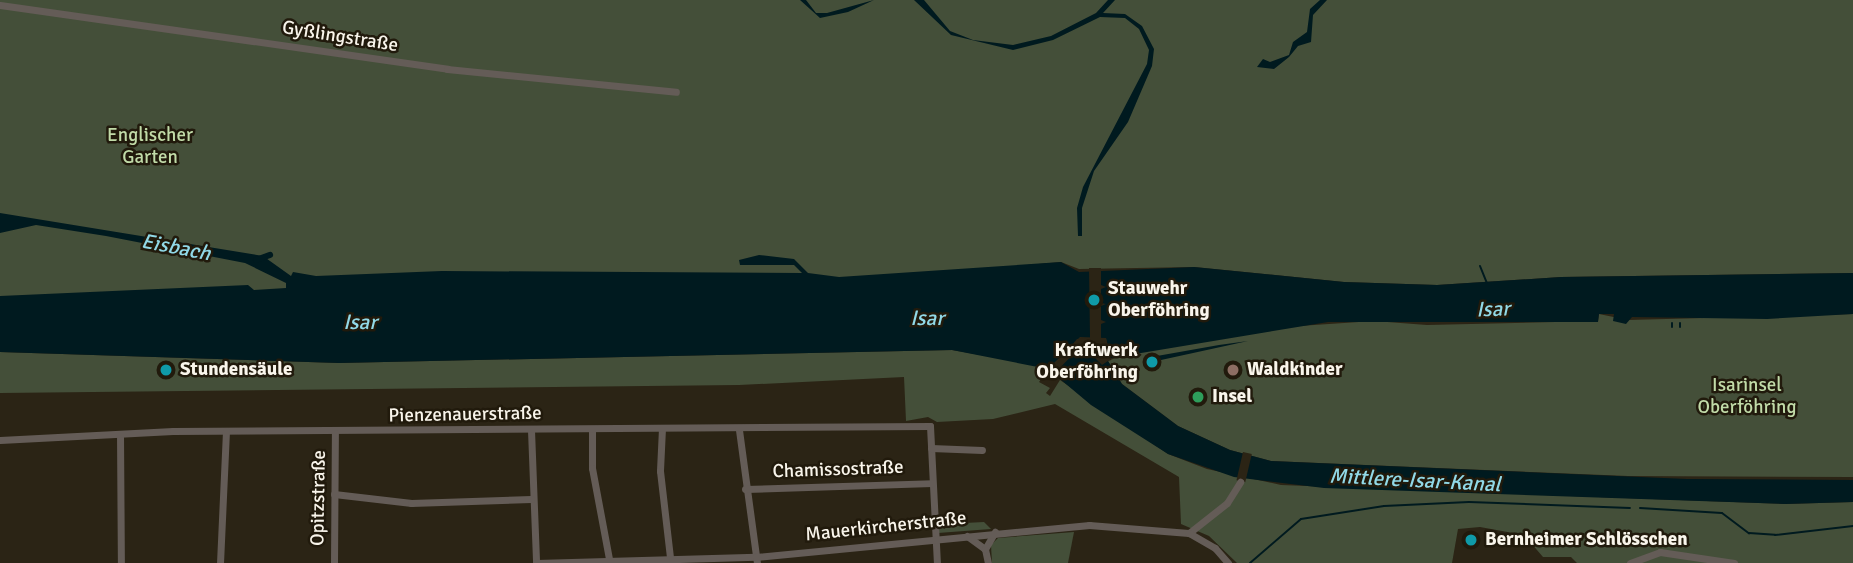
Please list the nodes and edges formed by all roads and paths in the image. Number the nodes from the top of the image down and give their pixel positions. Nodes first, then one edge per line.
1 (0, 5) edge
2 (676, 92) dead end
3 (662, 428) junction
4 (592, 429) junction
5 (531, 430) junction
6 (738, 430) junction
7 (226, 431) junction
8 (335, 433) junction
9 (120, 434) junction
10 (0, 440) edge
11 (931, 448) junction
12 (982, 450) dead end
13 (1240, 482) dead end
14 (932, 483) junction
15 (745, 489) junction
16 (334, 494) junction
17 (531, 499) junction
18 (995, 532) junction
19 (1189, 533) junction
20 (966, 535) junction
21 (934, 539) junction
22 (985, 549) junction
23 (670, 558) junction
24 (609, 559) junction
25 (756, 560) edge
26 (121, 563) edge
27 (219, 563) edge
28 (334, 563) edge
29 (536, 563) edge
30 (937, 563) edge
31 (988, 563) edge
32 (1228, 563) edge
33 (1630, 563) edge
34 (1734, 563) edge

1 - 2 street, Gyßlingstraße
3 - 4 street, Pienzenauerstraße
3 - 6 street, Pienzenauerstraße
3 - 23 street
4 - 5 street, Pienzenauerstraße
4 - 24 street
5 - 8 street, Pienzenauerstraße
5 - 17 street
6 - 11 street, Pienzenauerstraße
6 - 15 street
7 - 8 street, Pienzenauerstraße
7 - 9 street, Pienzenauerstraße
7 - 27 street
8 - 16 street, Opitzstraße
9 - 10 street, Pienzenauerstraße
9 - 26 street
11 - 12 street
11 - 14 street
13 - 19 street
14 - 15 street, Chamissostraße
14 - 21 street
15 - 25 street
16 - 17 street
16 - 28 street, Opitzstraße
17 - 29 street
18 - 19 street, Mauerkircherstraße
18 - 20 street, Mauerkircherstraße
18 - 22 street
19 - 32 street, Mauerkircherstraße
20 - 21 street, Mauerkircherstraße
20 - 22 street
21 - 25 street, Mauerkircherstraße
21 - 30 street
22 - 31 street
23 - 24 street, Mauerkircherstraße
23 - 25 street, Mauerkircherstraße
24 - 29 street, Mauerkircherstraße
33 - 34 street

